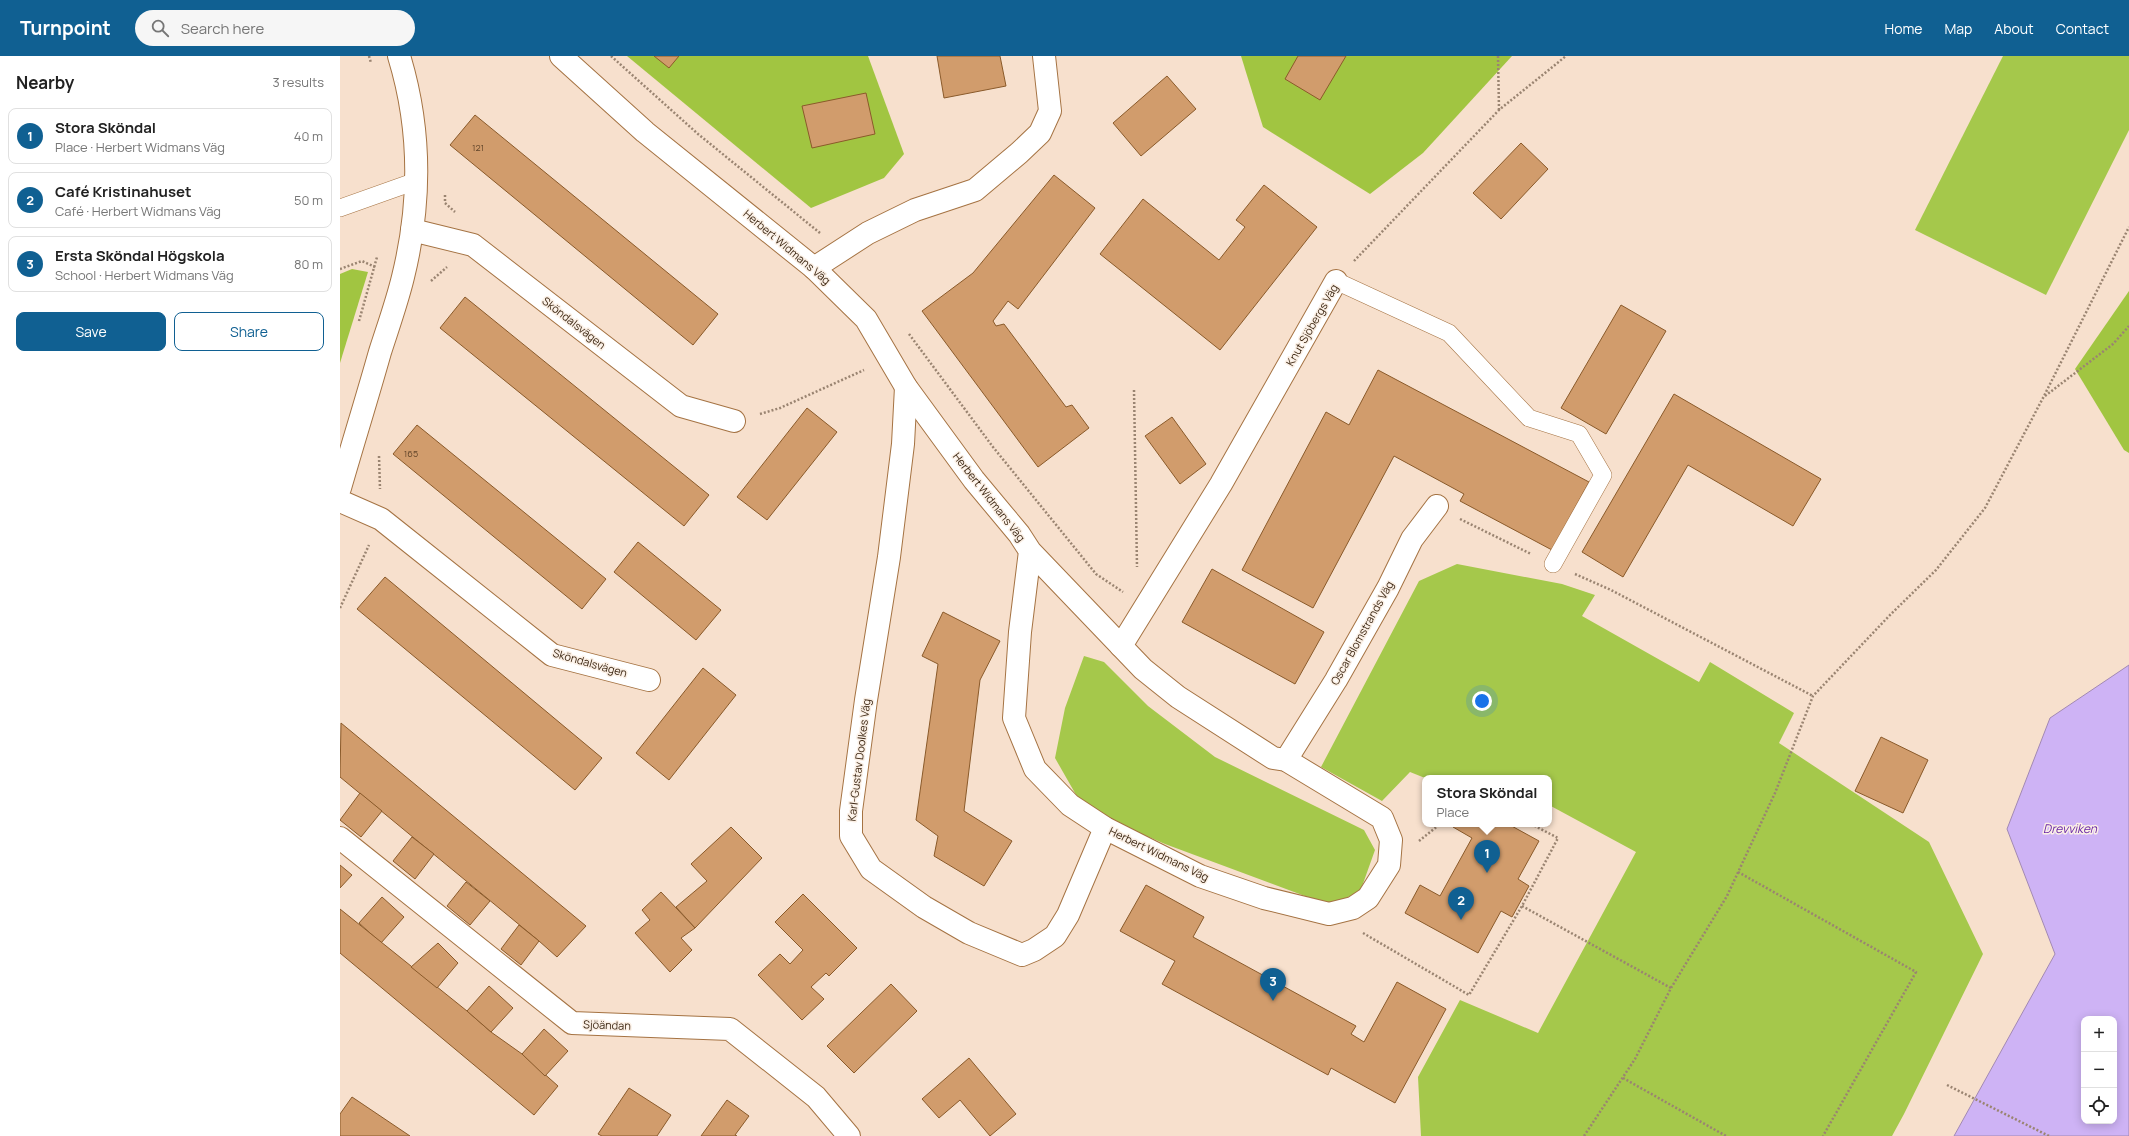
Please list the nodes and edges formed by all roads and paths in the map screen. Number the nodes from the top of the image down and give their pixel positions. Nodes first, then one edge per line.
1 (399, 56) edge
2 (561, 56) edge
3 (611, 56) edge
4 (1044, 56) edge
5 (1498, 56) edge
6 (1566, 56) edge
7 (1499, 110) junction
8 (416, 181) junction
9 (340, 208) edge
10 (2129, 227) edge
11 (412, 230) junction
12 (841, 251) junction
13 (814, 268) junction
14 (340, 269) edge
15 (403, 278) junction
16 (1336, 281) junction
17 (2129, 326) edge
18 (905, 329) dead end
19 (889, 356) junction
20 (906, 387) junction
21 (1134, 390) dead end
22 (2044, 396) junction
23 (734, 421) joint
24 (340, 488) edge
25 (340, 501) edge
26 (1437, 506) joint
27 (1030, 551) junction
28 (1553, 564) junction
29 (1137, 574) dead end
30 (1126, 594) dead end
31 (1121, 646) junction
32 (649, 680) dead end
33 (1813, 696) junction
34 (1286, 760) junction
35 (1537, 827) edge
36 (1105, 828) junction
37 (340, 838) edge
38 (1738, 872) junction
39 (1522, 906) junction
40 (1329, 914) junction
41 (1671, 988) junction
42 (1623, 1078) junction
43 (1947, 1085) dead end
44 (849, 1136) edge
45 (1584, 1136) edge
46 (1726, 1136) edge
47 (1823, 1136) edge
48 (2049, 1136) edge

1 - 8 street
2 - 13 street, Herbert Widmans Väg
3 - 12 path
4 - 12 street
5 - 7 path
6 - 7 path, Knut Sjöbergs Väg
7 - 16 path, Knut Sjöbergs Väg
8 - 9 lane
8 - 11 street
10 - 22 path
11 - 15 street
11 - 23 street, Sköndalsvägen
12 - 13 street
13 - 19 street, Herbert Widmans Väg
14 - 15 path
15 - 24 street
16 - 28 lane
16 - 31 street, Knut Sjöbergs Väg
17 - 22 path
18 - 30 path
19 - 20 street, Herbert Widmans Väg
19 - 23 path
20 - 27 street, Herbert Widmans Väg
20 - 36 street, Karl-Gustav Doolkes Väg
21 - 29 path
22 - 33 path
25 - 32 street, Sköndalsvägen
26 - 28 path
26 - 34 street, Oscar Blomstrands Väg
27 - 31 street, Herbert Widmans Väg
27 - 36 street, Herbert Widmans Väg
28 - 33 path
31 - 34 street, Herbert Widmans Väg
33 - 38 path
34 - 40 street, Herbert Widmans Väg
35 - 39 path
36 - 40 street, Herbert Widmans Väg
37 - 44 street, Sjöändan
38 - 41 path
38 - 47 path
39 - 40 path
39 - 41 path
41 - 42 path
42 - 45 path
42 - 46 path
43 - 48 path

